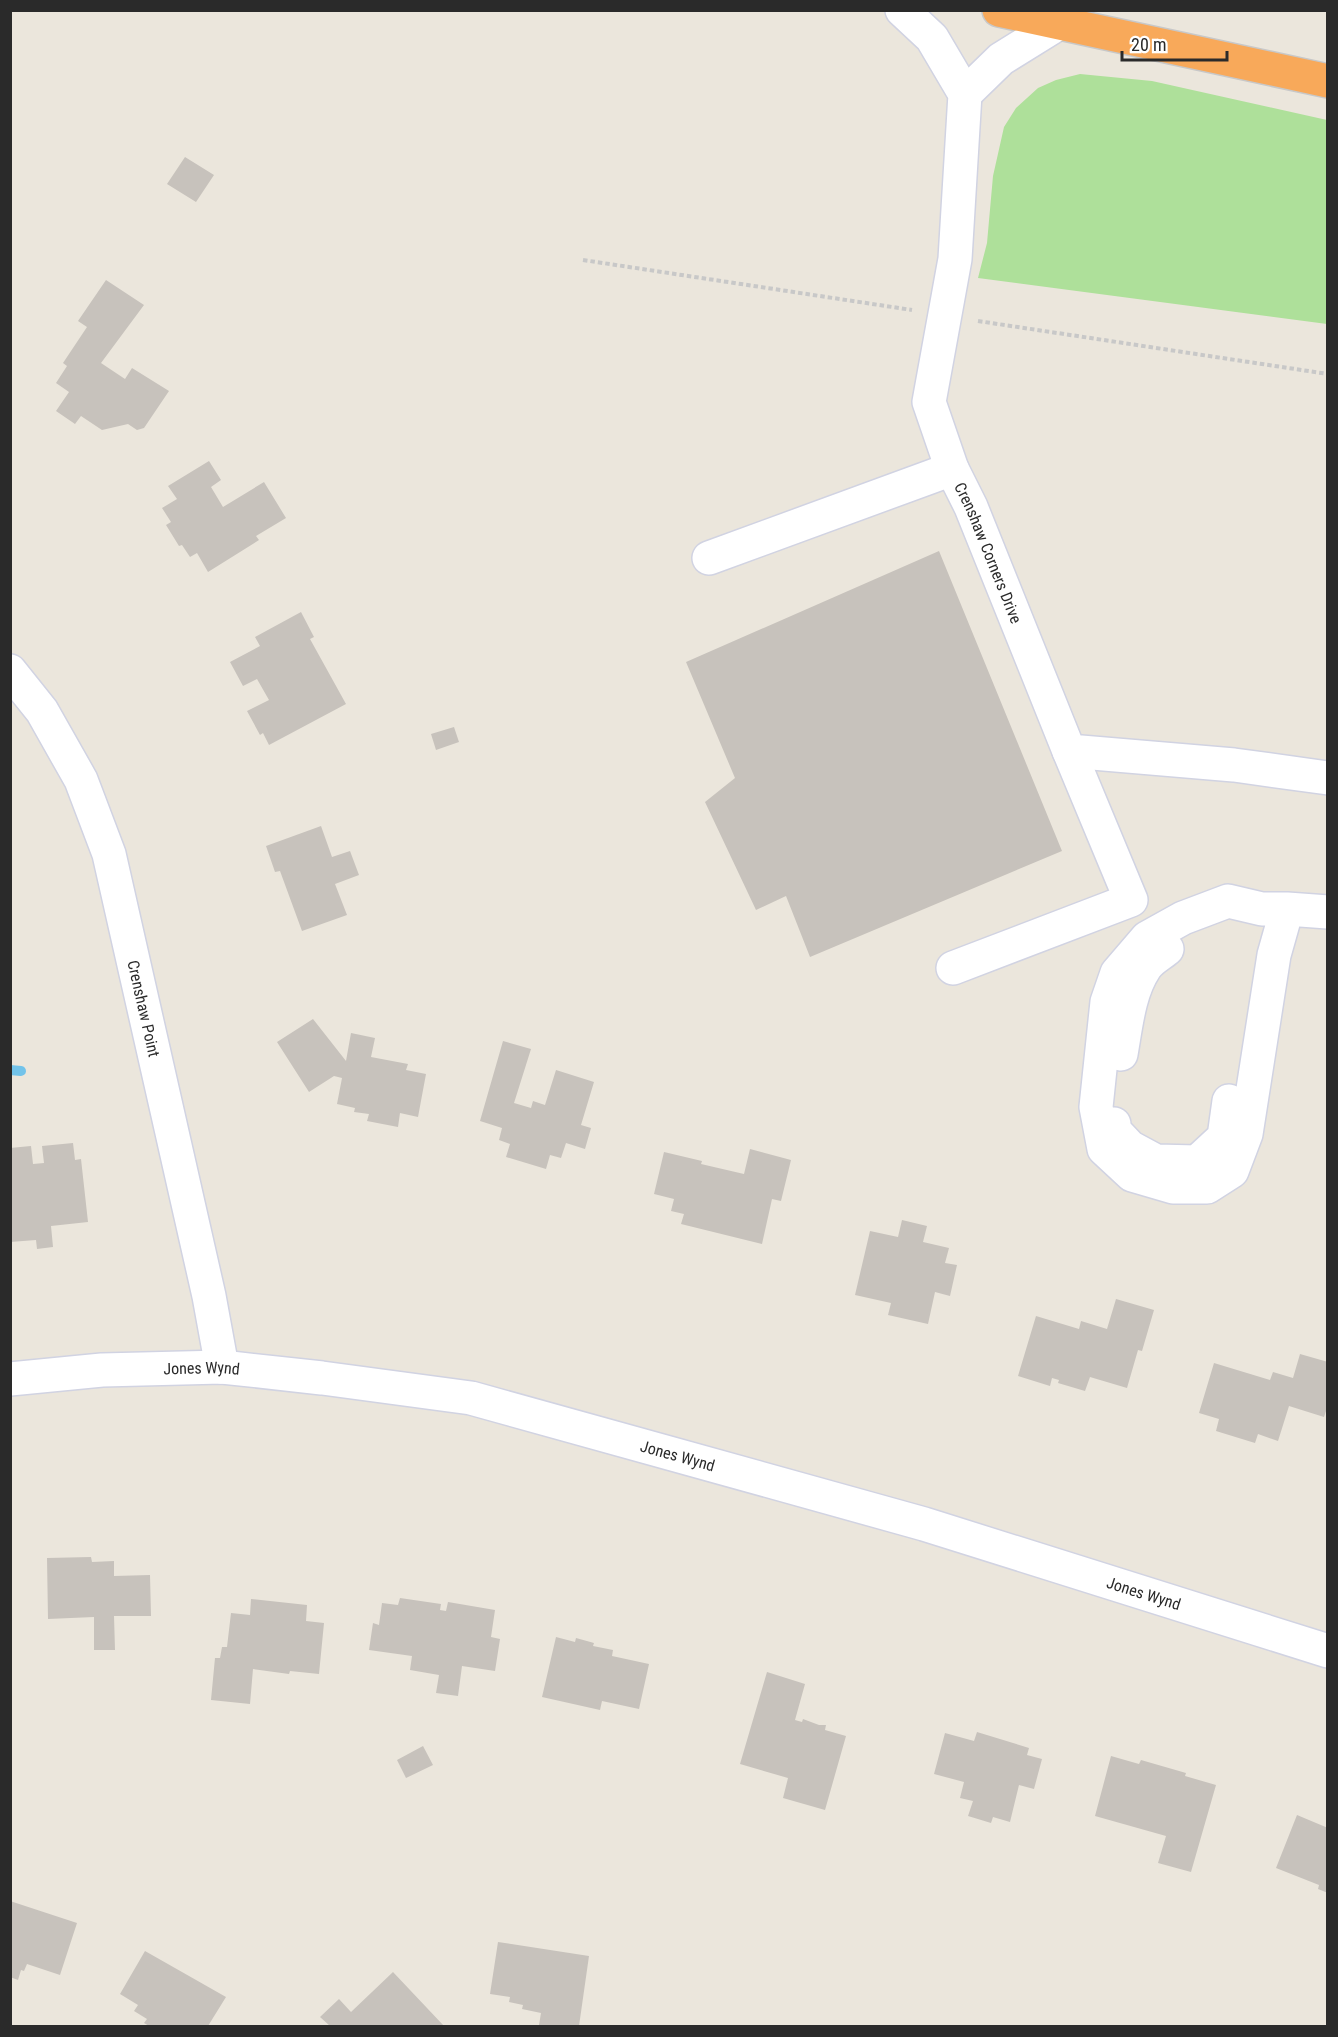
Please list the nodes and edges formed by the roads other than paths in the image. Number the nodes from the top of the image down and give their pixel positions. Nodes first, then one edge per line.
1 (902, 10) edge
2 (999, 10) edge
3 (1059, 23) junction
4 (1328, 81) edge
5 (965, 93) junction
6 (952, 468) junction
7 (709, 558) dead end
8 (10, 671) edge
9 (1069, 751) junction
10 (1328, 778) edge
11 (1131, 900) junction
12 (1275, 909) junction
13 (1328, 912) edge
14 (1147, 938) junction
15 (1274, 955) junction
16 (953, 968) dead end
17 (222, 1367) junction
18 (10, 1379) edge
19 (1328, 1651) edge

1 - 5 street
2 - 3 highway
3 - 4 highway
3 - 5 street
5 - 6 street, Crenshaw Corners Drive
6 - 7 street
6 - 9 street, Crenshaw Corners Drive
8 - 17 street, Crenshaw Point
9 - 10 street
9 - 11 street, Crenshaw Corners Drive
11 - 14 street, Crenshaw Corners Drive
11 - 16 street
12 - 13 street
12 - 14 street
12 - 15 street
12 - 15 street
14 - 15 street
17 - 18 street, Jones Wynd
17 - 19 street, Jones Wynd

